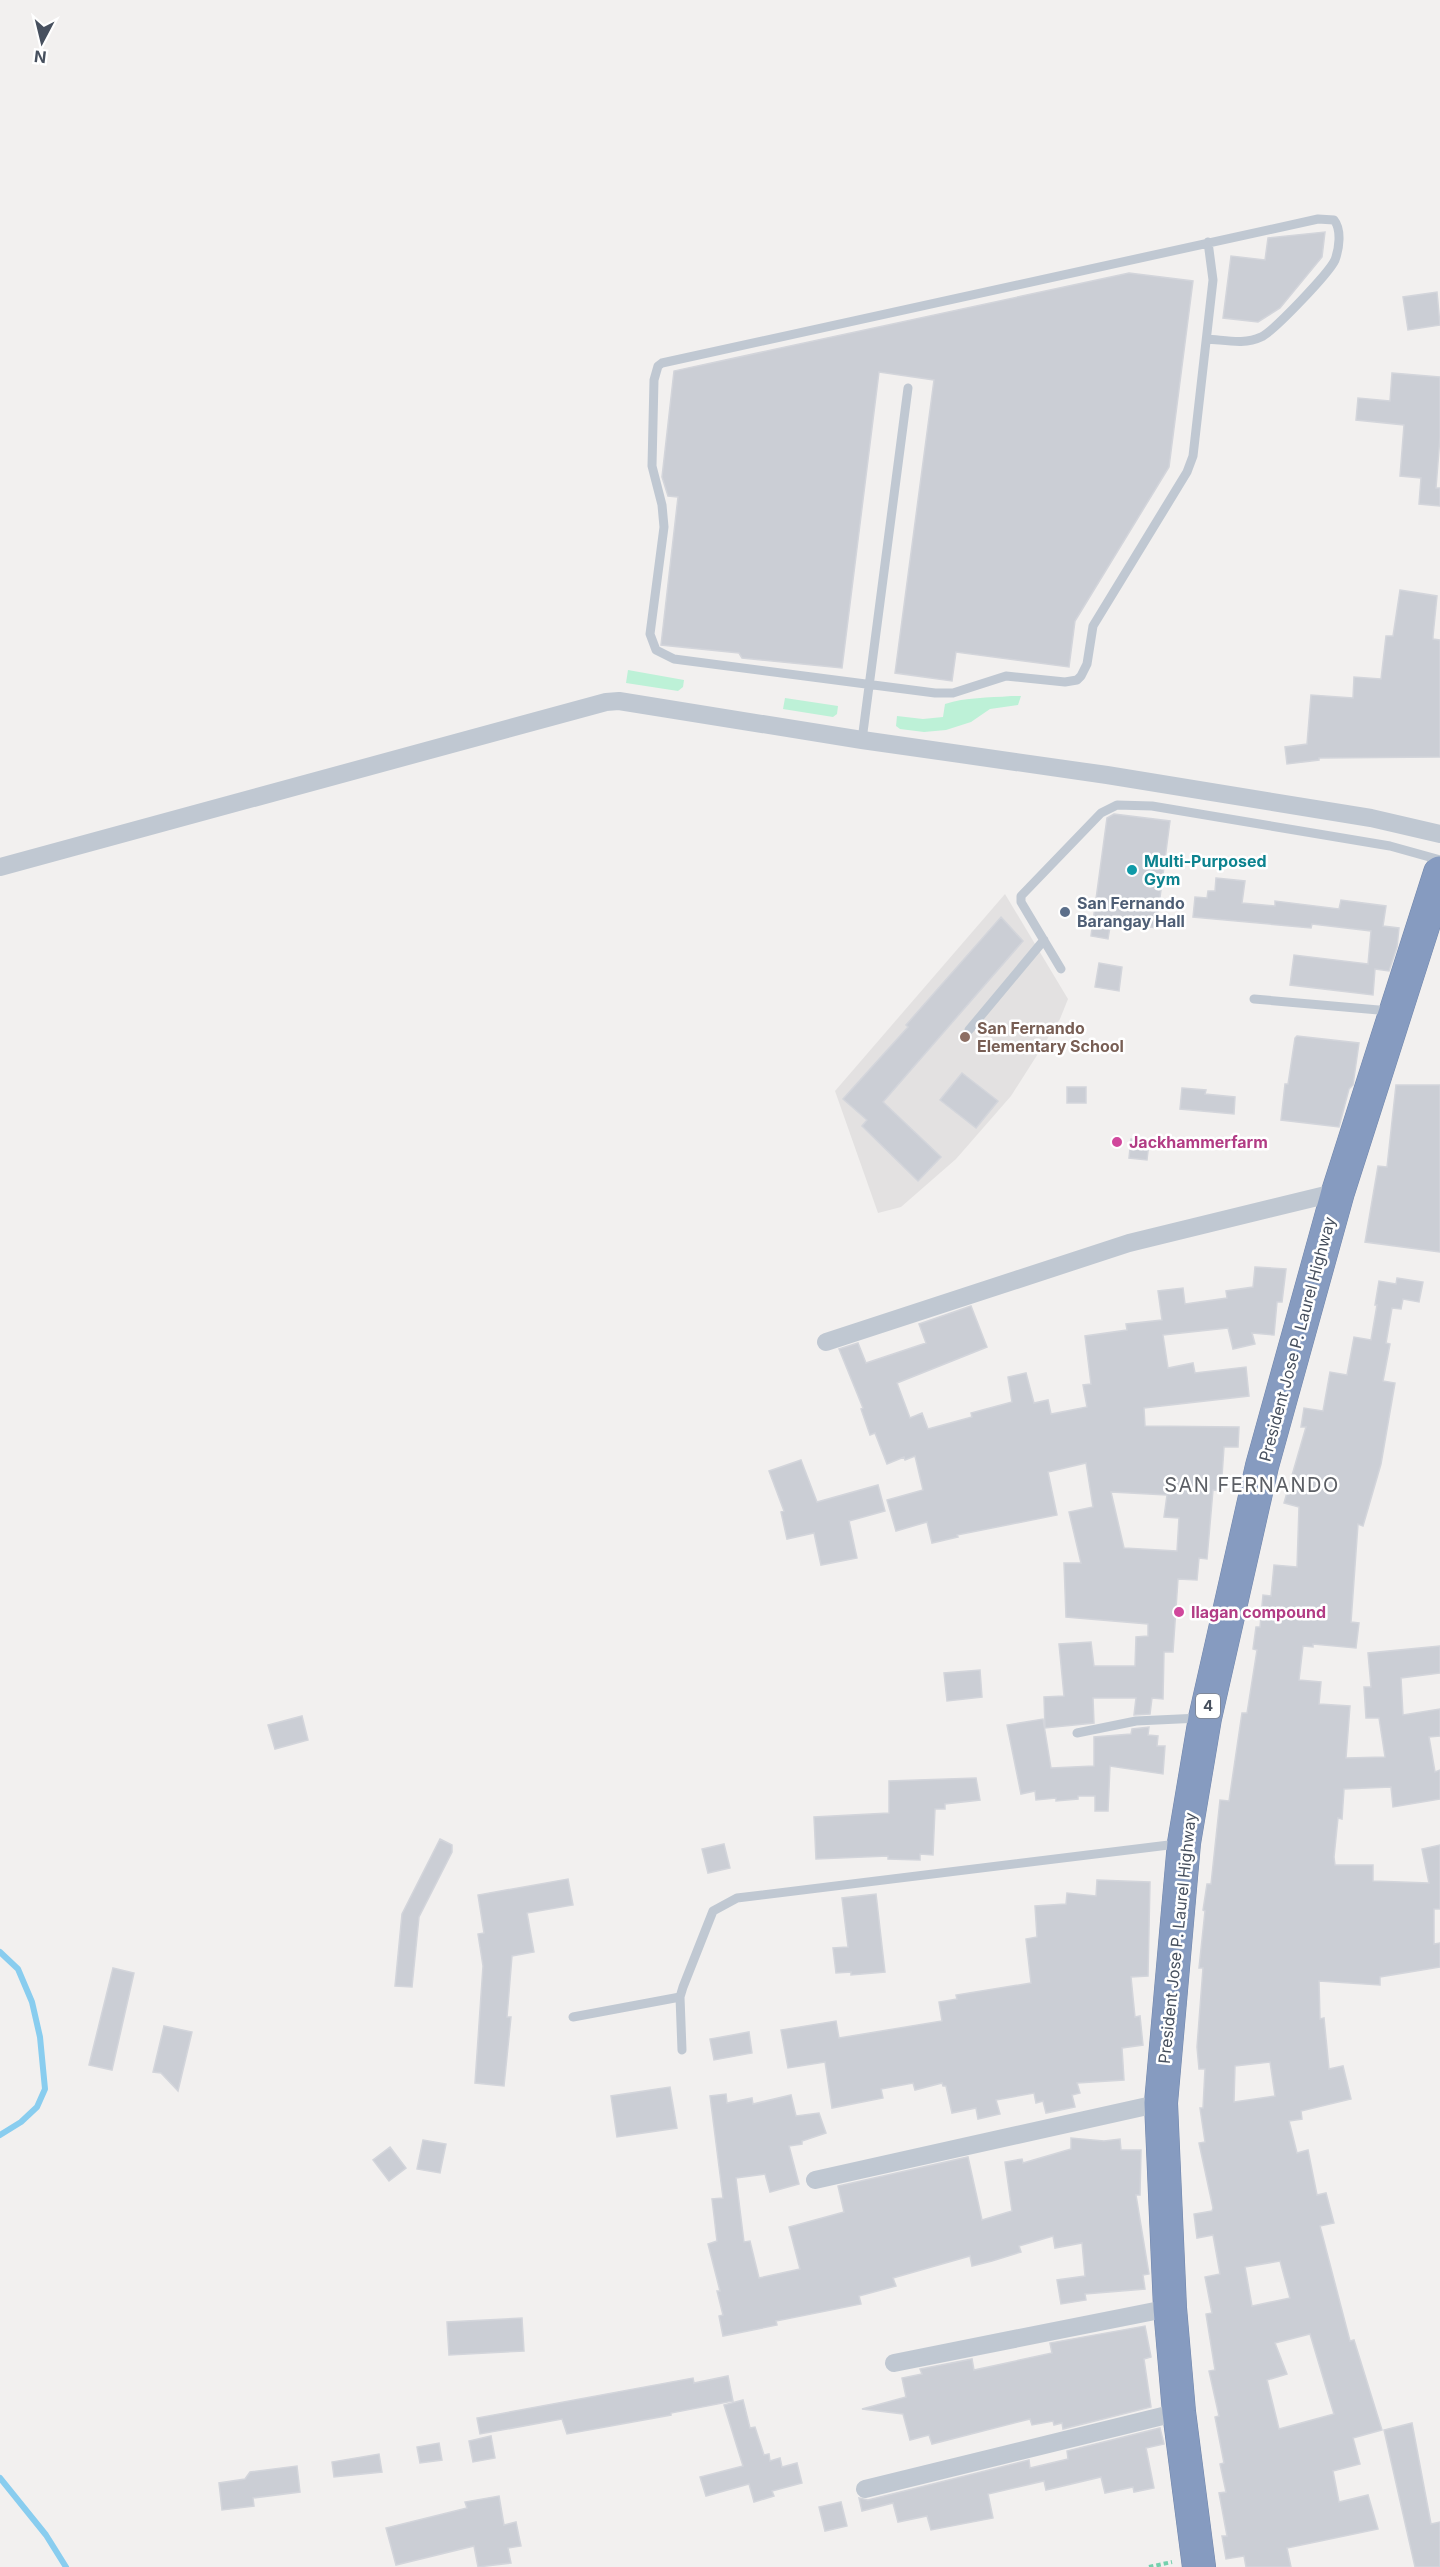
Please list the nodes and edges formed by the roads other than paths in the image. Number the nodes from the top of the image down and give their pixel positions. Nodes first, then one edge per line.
1 (1208, 242) junction
2 (1207, 339) junction
3 (908, 388) dead end
4 (869, 685) junction
5 (862, 740) junction
6 (1440, 834) edge
7 (1440, 860) edge
8 (0, 867) edge
9 (1440, 873) edge
10 (1044, 940) junction
11 (1061, 969) dead end
12 (1254, 999) dead end
13 (1395, 1011) junction
14 (969, 1030) dead end
15 (1338, 1192) junction
16 (826, 1342) dead end
17 (1205, 1718) junction
18 (1077, 1733) dead end
19 (1184, 1843) junction
20 (680, 1997) junction
21 (573, 2017) dead end
22 (682, 2050) dead end
23 (1161, 2103) junction
24 (815, 2180) dead end
25 (1170, 2308) junction
26 (894, 2363) dead end
27 (1179, 2412) junction
28 (865, 2489) dead end
29 (1199, 2567) edge

1 - 2 lane
1 - 2 lane
1 - 4 lane
2 - 4 lane
3 - 4 lane
4 - 5 lane
5 - 6 street
5 - 8 street
7 - 10 lane
9 - 13 highway, President Jose P. Laurel Highway / 4
10 - 11 lane
10 - 14 lane
12 - 13 lane
13 - 15 highway, President Jose P. Laurel Highway / 4
15 - 16 street
15 - 17 highway, President Jose P. Laurel Highway / 4
17 - 18 lane
17 - 19 highway, President Jose P. Laurel Highway / 4
19 - 20 lane
19 - 23 highway, President Jose P. Laurel Highway / 4
20 - 21 lane
20 - 22 lane
23 - 24 street
23 - 25 highway, President Jose P. Laurel Highway / 4
25 - 26 street
25 - 27 highway, President Jose P. Laurel Highway / 4
27 - 28 street
27 - 29 highway, President Jose P. Laurel Highway / 4

